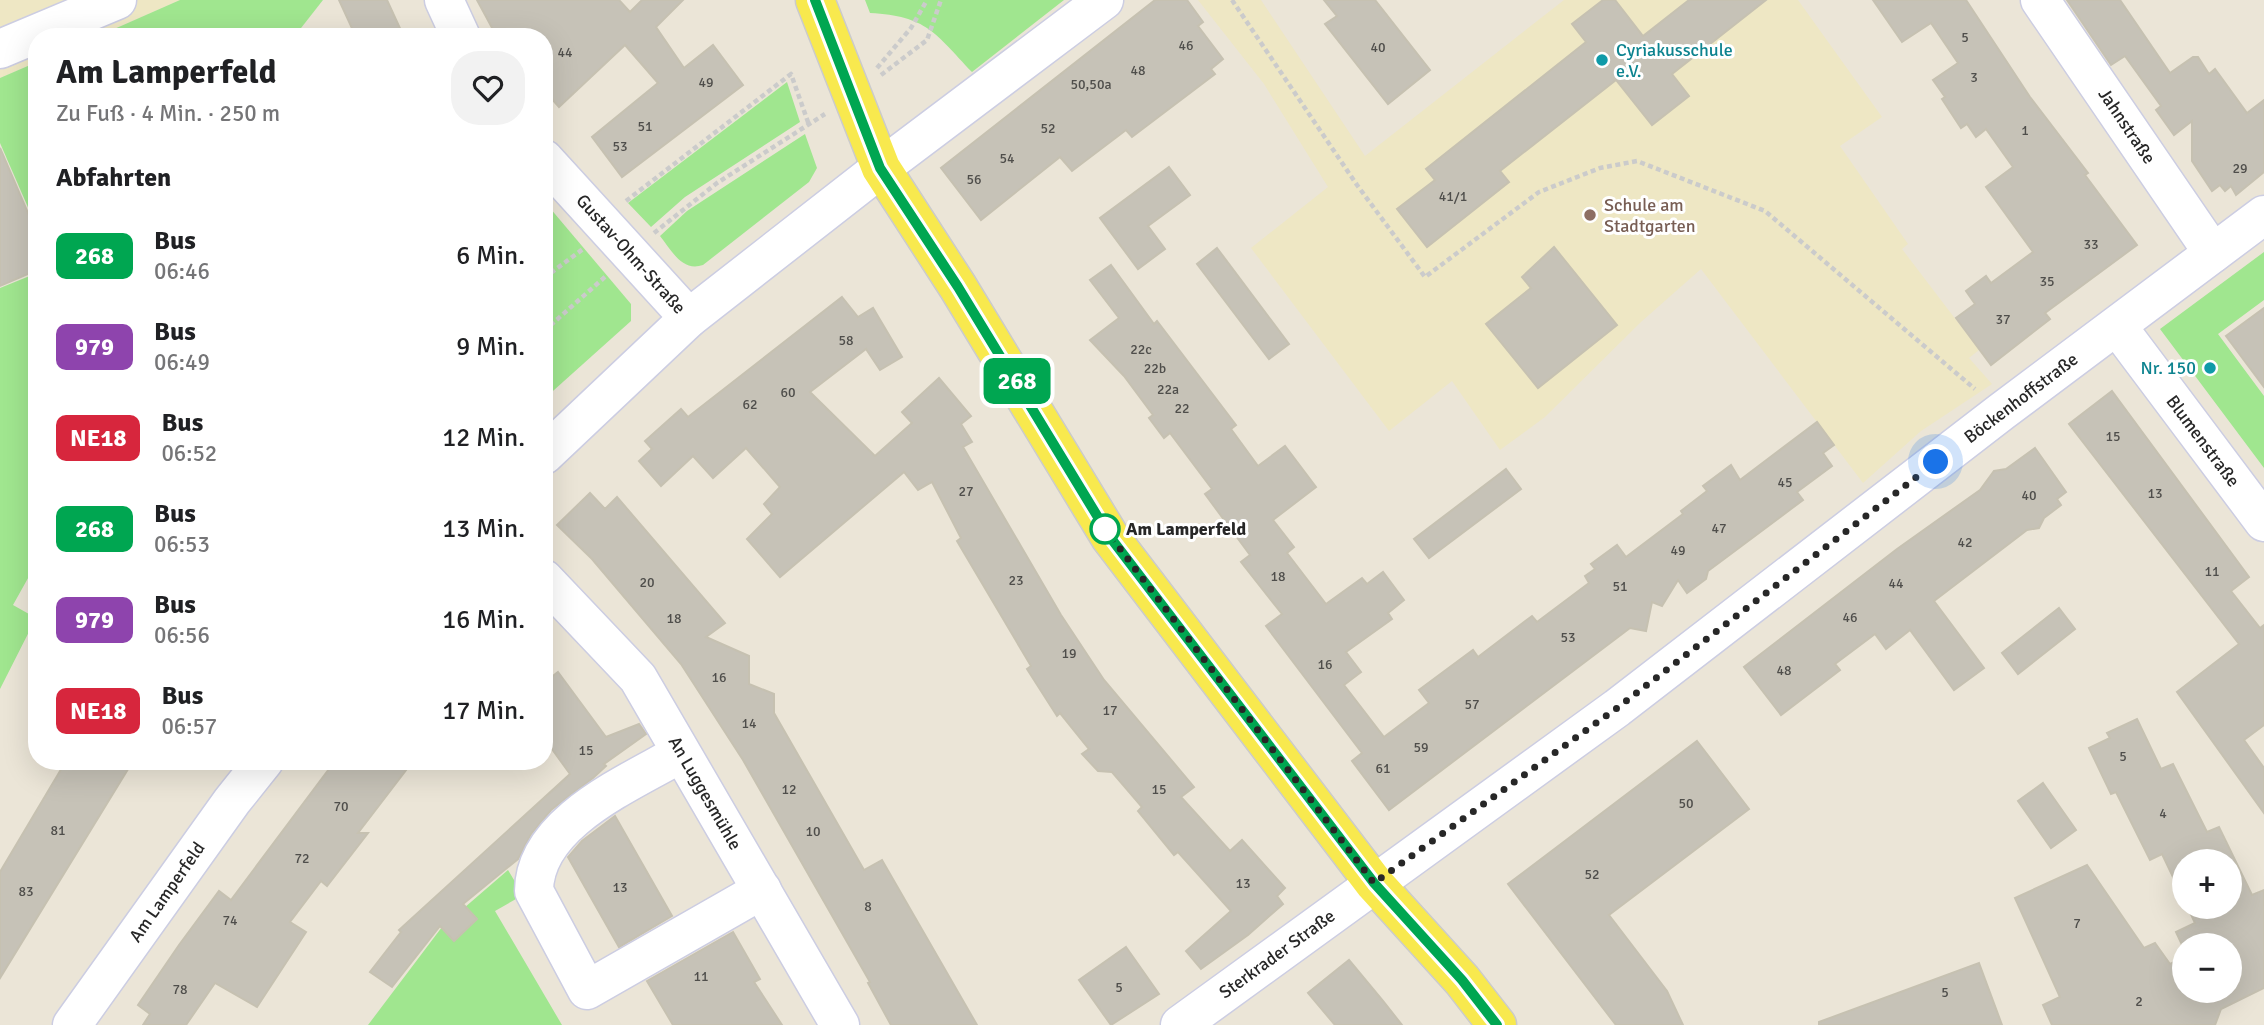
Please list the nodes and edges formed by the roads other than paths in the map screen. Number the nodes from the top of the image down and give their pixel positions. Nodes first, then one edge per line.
1 (117, 0) edge
2 (444, 0) edge
3 (815, 0) edge
4 (1104, 0) edge
5 (2040, 0) edge
6 (50, 28) edge
7 (457, 28) edge
8 (28, 37) edge
9 (0, 49) edge
10 (880, 168) junction
11 (553, 169) edge
12 (2264, 215) edge
13 (2213, 253) junction
14 (689, 318) junction
15 (2117, 326) junction
16 (553, 446) edge
17 (2264, 522) edge
18 (553, 588) edge
19 (681, 752) junction
20 (257, 770) edge
21 (1374, 883) junction
22 (762, 890) junction
23 (72, 1025) edge
24 (840, 1025) edge
25 (1180, 1025) edge
26 (1497, 1025) edge

1 - 6 street
2 - 7 street
3 - 10 main road
4 - 10 street
5 - 13 street, Jahnstraße
8 - 9 street
10 - 14 street
10 - 21 main road
11 - 14 street, Gustav-Ohm-Straße
12 - 13 street, Böckenhoffstraße
13 - 15 street, Böckenhoffstraße
14 - 16 street
15 - 17 street, Blumenstraße
15 - 21 street, Böckenhoffstraße
18 - 19 street, An Luggesmühle
19 - 22 street, An Luggesmühle
19 - 22 street
20 - 23 street, Am Lamperfeld
21 - 25 street, Sterkrader Straße
21 - 26 main road
22 - 24 street, An Luggesmühle

